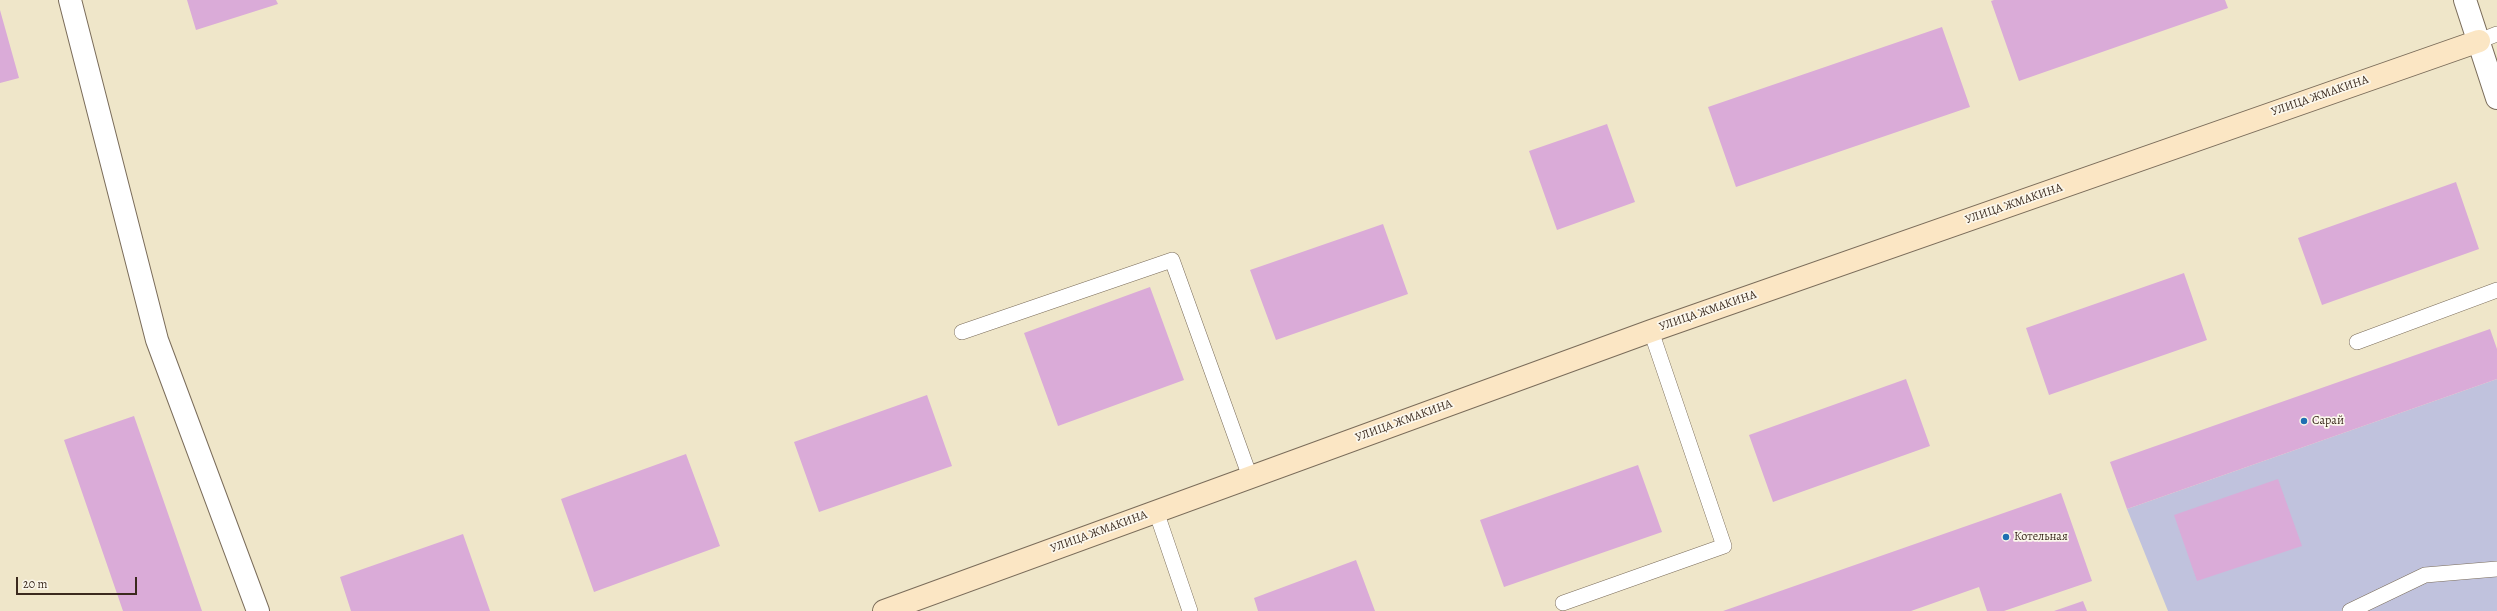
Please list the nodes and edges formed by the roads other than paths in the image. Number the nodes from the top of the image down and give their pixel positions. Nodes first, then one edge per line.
1 (70, 0) edge
2 (2465, 0) edge
3 (2488, 37) edge
4 (2497, 98) edge
5 (2497, 290) edge
6 (1651, 331) junction
7 (962, 332) dead end
8 (2357, 342) dead end
9 (1250, 477) junction
10 (1156, 512) junction
11 (2497, 569) edge
12 (1563, 603) dead end
13 (258, 611) edge
14 (884, 611) edge
15 (1190, 611) edge
16 (2350, 611) edge

1 - 13 street
2 - 3 street
3 - 4 street
3 - 6 street, УЛИЦА ЖМАКИНА
5 - 8 lane
6 - 9 street, УЛИЦА ЖМАКИНА
6 - 12 lane
7 - 9 lane
9 - 10 street, УЛИЦА ЖМАКИНА
10 - 14 street, УЛИЦА ЖМАКИНА
10 - 15 lane
11 - 16 lane

